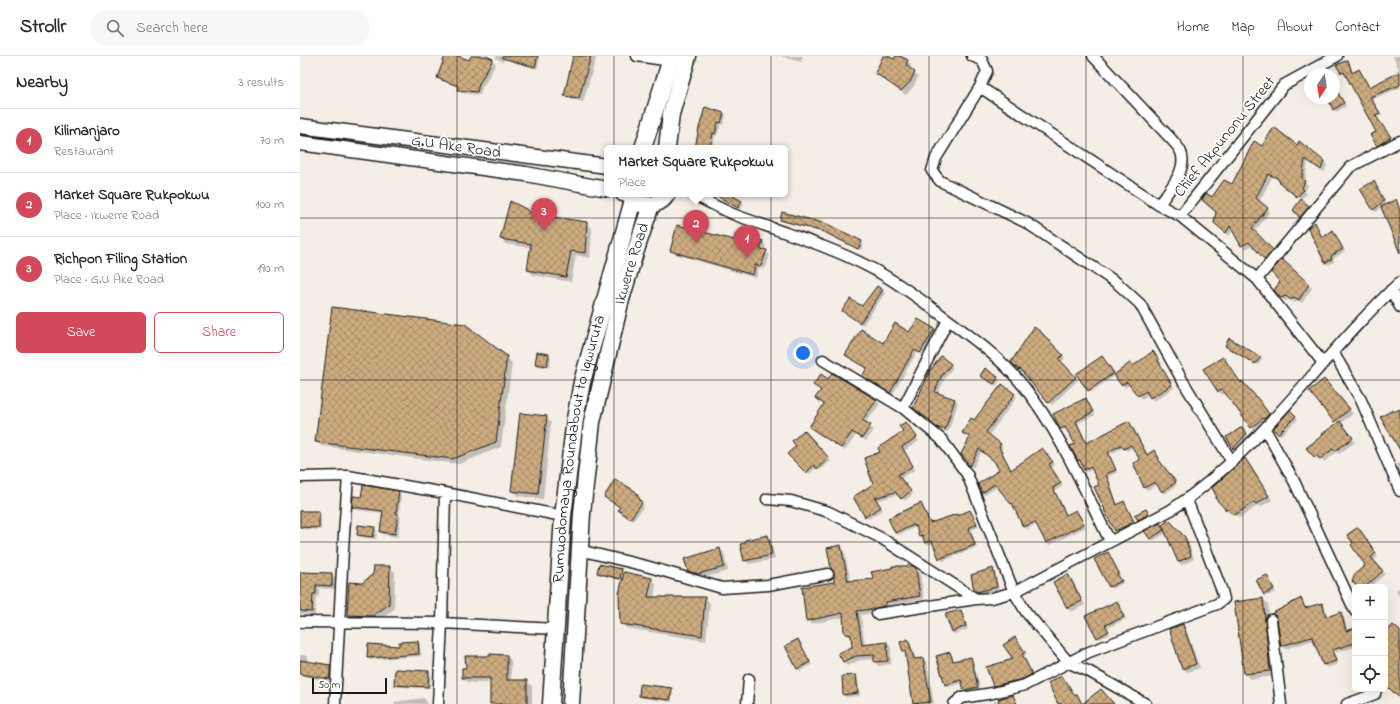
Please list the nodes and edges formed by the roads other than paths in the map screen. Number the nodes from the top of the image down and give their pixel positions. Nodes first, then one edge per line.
1 (638, 56) edge
2 (688, 56) edge
3 (972, 56) edge
4 (1093, 56) edge
5 (1337, 56) edge
6 (672, 58) edge
7 (980, 87) junction
8 (300, 126) edge
9 (1400, 141) edge
10 (300, 143) edge
11 (644, 145) edge
12 (667, 145) edge
13 (604, 166) edge
14 (604, 188) edge
15 (629, 197) edge
16 (631, 197) edge
17 (664, 197) edge
18 (698, 197) edge
19 (651, 205) junction
20 (1159, 205) junction
21 (1180, 216) junction
22 (1257, 279) junction
23 (1400, 282) edge
24 (1391, 290) junction
25 (1400, 307) edge
26 (948, 320) junction
27 (1333, 352) junction
28 (823, 360) dead end
29 (1323, 363) junction
30 (903, 408) junction
31 (1265, 429) junction
32 (1232, 462) junction
33 (348, 476) junction
34 (300, 477) edge
35 (1400, 491) edge
36 (445, 492) junction
37 (767, 499) dead end
38 (1187, 500) junction
39 (563, 516) junction
40 (1110, 541) junction
41 (579, 550) junction
42 (828, 574) dead end
43 (1014, 592) junction
44 (976, 599) junction
45 (1352, 605) edge
46 (877, 614) dead end
47 (1271, 620) dead end
48 (300, 622) edge
49 (339, 623) junction
50 (442, 623) junction
51 (556, 629) junction
52 (1069, 663) junction
53 (749, 679) dead end
54 (1375, 692) edge
55 (335, 704) edge
56 (438, 704) edge
57 (551, 704) edge
58 (571, 704) edge
59 (747, 704) edge
60 (954, 704) edge
61 (1146, 704) edge
62 (1281, 704) edge
63 (1347, 704) edge

1 - 6 street
2 - 12 main road
3 - 7 street
4 - 20 street
5 - 21 street, Chief Akpunonu Street
6 - 11 main road
7 - 20 street
7 - 32 street
8 - 13 main road
9 - 22 street
10 - 14 main road, G.U Ake Road
15 - 39 main road, Rumuodomaya Roundabout to Igwuruta
16 - 19 main road
17 - 19 main road
18 - 26 street
19 - 41 main road, Ikwerre Road
20 - 21 street
21 - 22 street
22 - 29 street
23 - 24 street
24 - 25 street
24 - 27 street
26 - 30 street
26 - 40 street
27 - 29 street
27 - 35 street
28 - 30 street
29 - 31 street
30 - 43 street
31 - 32 street
31 - 45 street
32 - 38 street
33 - 34 street
33 - 36 street
33 - 49 street
36 - 39 street
36 - 50 street
37 - 44 street
38 - 40 street
38 - 52 street
39 - 51 main road, Rumuodomaya Roundabout to Igwuruta
40 - 43 street
41 - 42 street
41 - 58 main road, Ikwerre Road
43 - 44 street
43 - 52 street
44 - 46 street
47 - 62 street
48 - 49 street
49 - 50 street
49 - 55 street
50 - 51 street
50 - 56 street
51 - 57 main road, Rumuodomaya Roundabout to Igwuruta
52 - 60 street
52 - 61 street
53 - 59 street
54 - 63 street

